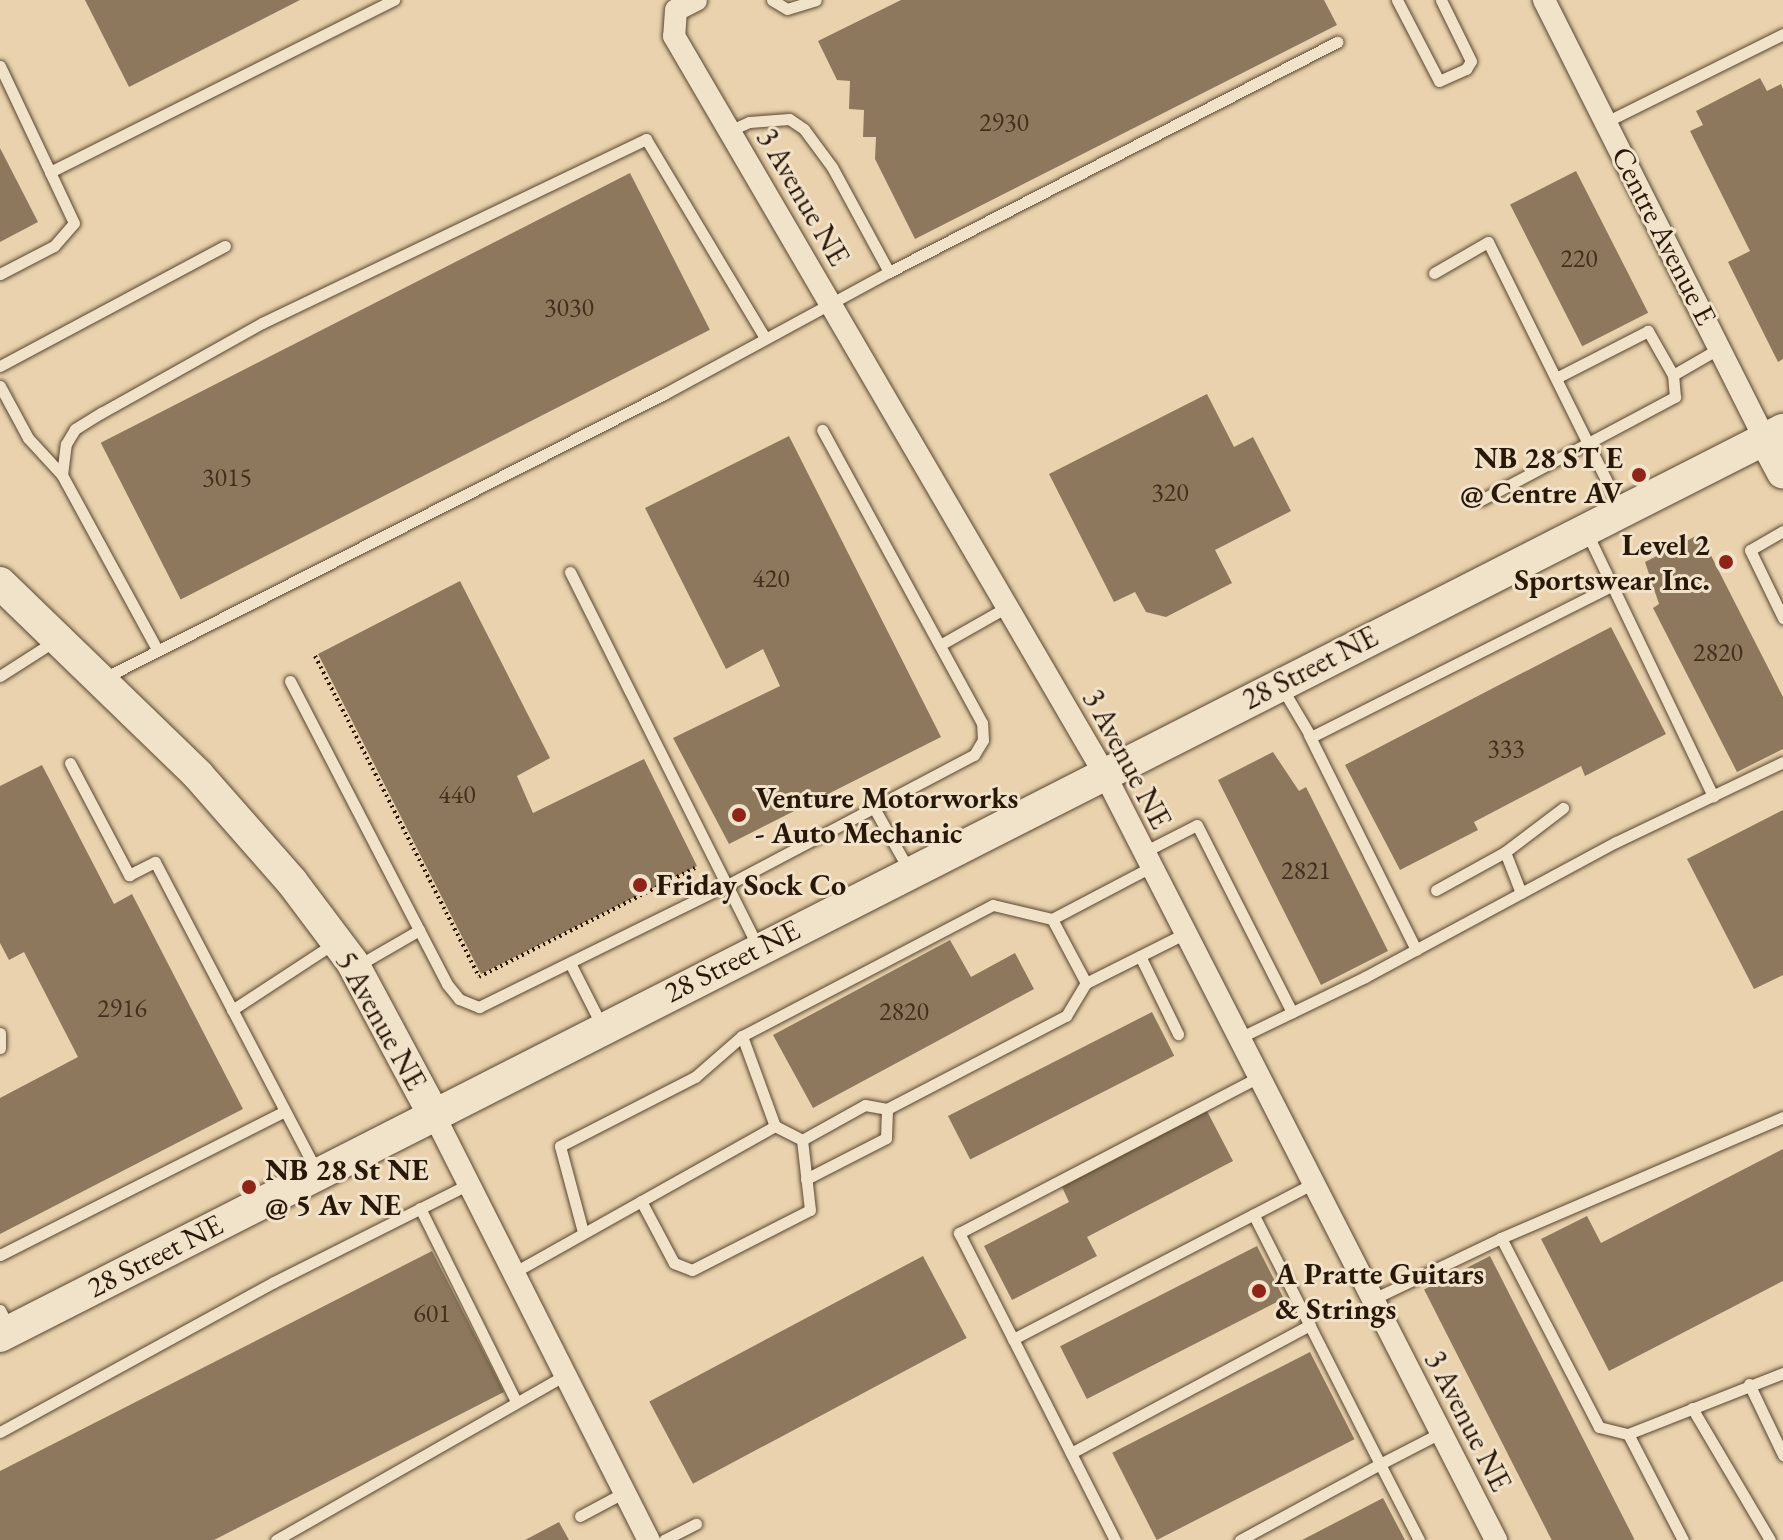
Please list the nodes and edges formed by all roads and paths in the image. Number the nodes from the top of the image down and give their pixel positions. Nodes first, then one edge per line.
1 (394, 0) edge
2 (696, 0) edge
3 (772, 0) edge
4 (816, 0) edge
5 (1397, 0) edge
6 (1441, 0) edge
7 (1544, 0) edge
8 (1783, 34) edge
9 (1337, 42) dead end
10 (0, 66) edge
11 (1606, 122) junction
12 (729, 131) junction
13 (50, 172) junction
14 (225, 246) dead end
15 (889, 272) junction
16 (1434, 273) dead end
17 (0, 274) edge
18 (829, 301) junction
19 (765, 338) junction
20 (1720, 348) junction
21 (0, 366) edge
22 (1673, 375) junction
23 (1556, 378) junction
24 (0, 386) edge
25 (822, 430) dead end
26 (1774, 434) edge
27 (1588, 443) junction
28 (1783, 473) edge
29 (62, 475) junction
30 (1481, 500) dead end
31 (1623, 512) junction
32 (1586, 530) junction
33 (1783, 531) edge
34 (570, 572) dead end
35 (0, 583) edge
36 (1613, 585) junction
37 (1007, 607) junction
38 (1783, 618) edge
39 (57, 639) junction
40 (940, 645) junction
41 (157, 649) junction
42 (315, 656) dead end
43 (0, 676) edge
44 (100, 680) junction
45 (290, 681) dead end
46 (1280, 683) junction
47 (1309, 735) junction
48 (1783, 762) edge
49 (70, 763) dead end
50 (1103, 771) junction
51 (1713, 796) junction
52 (874, 808) junction
53 (1563, 808) dead end
54 (1505, 852) junction
55 (1147, 860) junction
56 (695, 868) dead end
57 (909, 870) junction
58 (727, 885) junction
59 (1436, 890) dead end
60 (1521, 893) junction
61 (1052, 919) junction
62 (419, 930) junction
63 (1184, 934) junction
64 (758, 947) junction
65 (1416, 950) junction
66 (346, 954) junction
67 (1140, 956) junction
68 (570, 963) junction
69 (1086, 983) junction
70 (232, 1010) junction
71 (1292, 1012) junction
72 (602, 1027) junction
73 (0, 1033) edge
74 (1178, 1034) dead end
75 (742, 1036) junction
76 (1237, 1039) junction
77 (0, 1048) edge
78 (1257, 1078) junction
79 (887, 1109) junction
80 (285, 1111) junction
81 (433, 1113) junction
82 (1783, 1117) edge
83 (775, 1126) junction
84 (802, 1140) junction
85 (318, 1173) junction
86 (806, 1179) junction
87 (469, 1184) junction
88 (1312, 1184) junction
89 (641, 1201) junction
90 (420, 1208) junction
91 (1253, 1214) junction
92 (583, 1232) junction
93 (1501, 1238) junction
94 (0, 1255) edge
95 (513, 1273) junction
96 (1371, 1300) junction
97 (3, 1325) edge
98 (1310, 1325) junction
99 (1013, 1339) junction
100 (1783, 1373) edge
101 (565, 1375) junction
102 (1749, 1384) junction
103 (516, 1401) junction
104 (1692, 1408) junction
105 (0, 1432) edge
106 (1440, 1433) junction
107 (1628, 1434) junction
108 (1071, 1453) junction
109 (1783, 1455) edge
110 (1380, 1464) junction
111 (625, 1492) junction
112 (580, 1516) dead end
113 (696, 1524) dead end
114 (276, 1540) edge
115 (649, 1540) edge
116 (664, 1540) edge
117 (1115, 1540) edge
118 (1240, 1540) edge
119 (1419, 1540) edge
120 (1496, 1540) edge
121 (1683, 1540) edge
122 (1770, 1540) edge

1 - 13 lane
2 - 12 street, 3 Avenue NE
3 - 4 lane
5 - 6 lane
7 - 11 street, Centre Avenue E
8 - 11 lane
9 - 15 lane
10 - 13 lane
11 - 20 street, Centre Avenue E
12 - 15 lane
12 - 18 street, 3 Avenue NE
13 - 17 lane
14 - 21 lane
15 - 18 lane
16 - 23 lane
18 - 19 lane
18 - 37 street, 3 Avenue NE
19 - 29 lane
19 - 41 lane
20 - 22 lane
20 - 26 street, Centre Avenue E
22 - 23 lane
22 - 27 lane
23 - 27 lane
24 - 29 lane
25 - 40 lane
26 - 28 street, Centre Avenue E
26 - 31 street, 28 Street NE
27 - 30 lane
27 - 31 lane
29 - 41 lane
31 - 32 street, 28 Street NE
32 - 36 lane
32 - 46 street, 28 Street NE
33 - 38 lane
34 - 58 lane
35 - 39 street, 5 Avenue NE
36 - 47 lane
36 - 51 lane
37 - 40 lane
37 - 50 street, 3 Avenue NE
39 - 43 lane
39 - 44 street, 5 Avenue NE
40 - 52 lane
41 - 44 lane
42 - 56 path
44 - 66 street, 5 Avenue NE
45 - 62 lane
46 - 47 lane
46 - 50 street, 28 Street NE
47 - 65 lane
48 - 51 lane
49 - 70 lane
50 - 55 street, 3 Avenue NE
50 - 57 street, 28 Street NE
51 - 60 lane
52 - 57 lane
52 - 58 lane
53 - 54 lane
54 - 59 lane
54 - 60 lane
55 - 61 lane
55 - 63 street, 3 Avenue NE
55 - 71 lane
57 - 64 street, 28 Street NE
58 - 64 lane
58 - 68 lane
60 - 65 lane
61 - 69 lane
61 - 75 lane
62 - 66 lane
62 - 68 lane
63 - 67 lane
63 - 76 street, 3 Avenue NE
64 - 72 street, 28 Street NE
65 - 71 lane
66 - 70 lane
66 - 81 street, 5 Avenue NE
67 - 69 lane
67 - 74 lane
68 - 72 lane
69 - 79 lane
70 - 80 lane
71 - 76 lane
72 - 81 street, 28 Street NE
73 - 77 lane
75 - 83 lane
75 - 92 lane
76 - 78 street, 3 Avenue NE
78 - 88 street, 3 Avenue NE
78 - 99 lane
79 - 84 lane
79 - 86 lane
80 - 85 lane
80 - 94 lane
81 - 85 street, 28 Street NE
81 - 87 street, 5 Avenue NE
82 - 93 lane
83 - 84 lane
83 - 89 lane
84 - 86 lane
85 - 97 street, 28 Street NE
86 - 89 lane
87 - 90 lane
87 - 95 street, 5 Avenue NE
88 - 91 lane
88 - 96 street, 3 Avenue NE
89 - 92 lane
90 - 103 lane
90 - 105 lane
91 - 98 lane
91 - 99 lane
92 - 95 lane
93 - 96 lane
93 - 107 lane
95 - 101 street, 5 Avenue NE
96 - 106 street, 3 Avenue NE
98 - 108 lane
98 - 110 lane
99 - 108 lane
100 - 102 lane
101 - 103 lane
101 - 111 street, 5 Avenue NE
102 - 104 lane
102 - 109 lane
103 - 114 lane
104 - 107 lane
104 - 122 lane
106 - 110 lane
106 - 120 street, 3 Avenue NE
107 - 121 lane
108 - 117 lane
110 - 118 lane
110 - 119 lane
111 - 112 lane
111 - 115 street, 5 Avenue NE
113 - 116 lane

